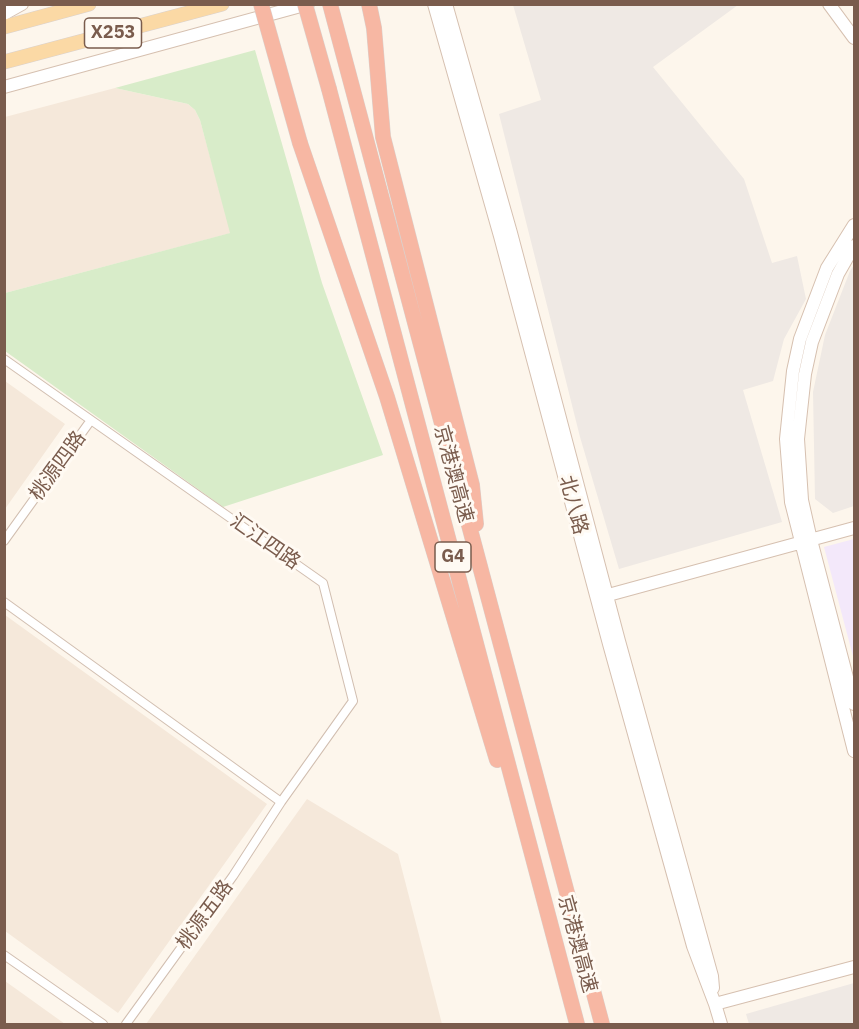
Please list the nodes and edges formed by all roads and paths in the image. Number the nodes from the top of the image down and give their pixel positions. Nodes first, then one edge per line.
1 (22, 4) edge
2 (89, 4) edge
3 (222, 4) edge
4 (261, 4) edge
5 (307, 4) edge
6 (330, 4) edge
7 (336, 4) edge
8 (369, 4) edge
9 (434, 4) edge
10 (446, 4) edge
11 (829, 4) edge
12 (4, 9) edge
13 (4, 14) edge
14 (4, 27) edge
15 (855, 38) edge
16 (4, 62) edge
17 (346, 63) junction
18 (4, 87) edge
19 (855, 225) edge
20 (855, 246) edge
21 (4, 359) edge
22 (91, 420) junction
23 (855, 528) edge
24 (4, 541) edge
25 (805, 542) junction
26 (482, 575) junction
27 (602, 597) junction
28 (4, 602) edge
29 (855, 704) edge
30 (855, 751) edge
31 (281, 802) junction
32 (4, 955) edge
33 (855, 967) edge
34 (568, 992) junction
35 (715, 1004) junction
36 (103, 1024) edge
37 (126, 1024) edge
38 (577, 1024) edge
39 (602, 1024) edge
40 (721, 1024) edge

1 - 12 street
1 - 13 street
2 - 14 main road, X253
3 - 16 main road, X253
4 - 34 highway, bridge
5 - 18 street
5 - 34 highway, 京港澳高速 / G4, bridge
6 - 17 highway, 京港澳高速 / G4
7 - 17 highway
8 - 26 highway
9 - 27 street, 北八路
10 - 27 street, 北八路
11 - 15 street
17 - 26 highway, 京港澳高速 / G4
19 - 25 street
20 - 25 street
21 - 22 street, 汇江四路
22 - 24 street, 桃源四路
22 - 31 street, 汇江四路
23 - 25 street
25 - 27 street
25 - 29 street
25 - 30 street
26 - 39 highway, 京港澳高速 / G4
27 - 35 street, 北八路
28 - 31 street
31 - 37 street, 桃源五路
32 - 36 street
33 - 35 street
34 - 38 highway, 京港澳高速 / G4
35 - 40 street, 北八路

